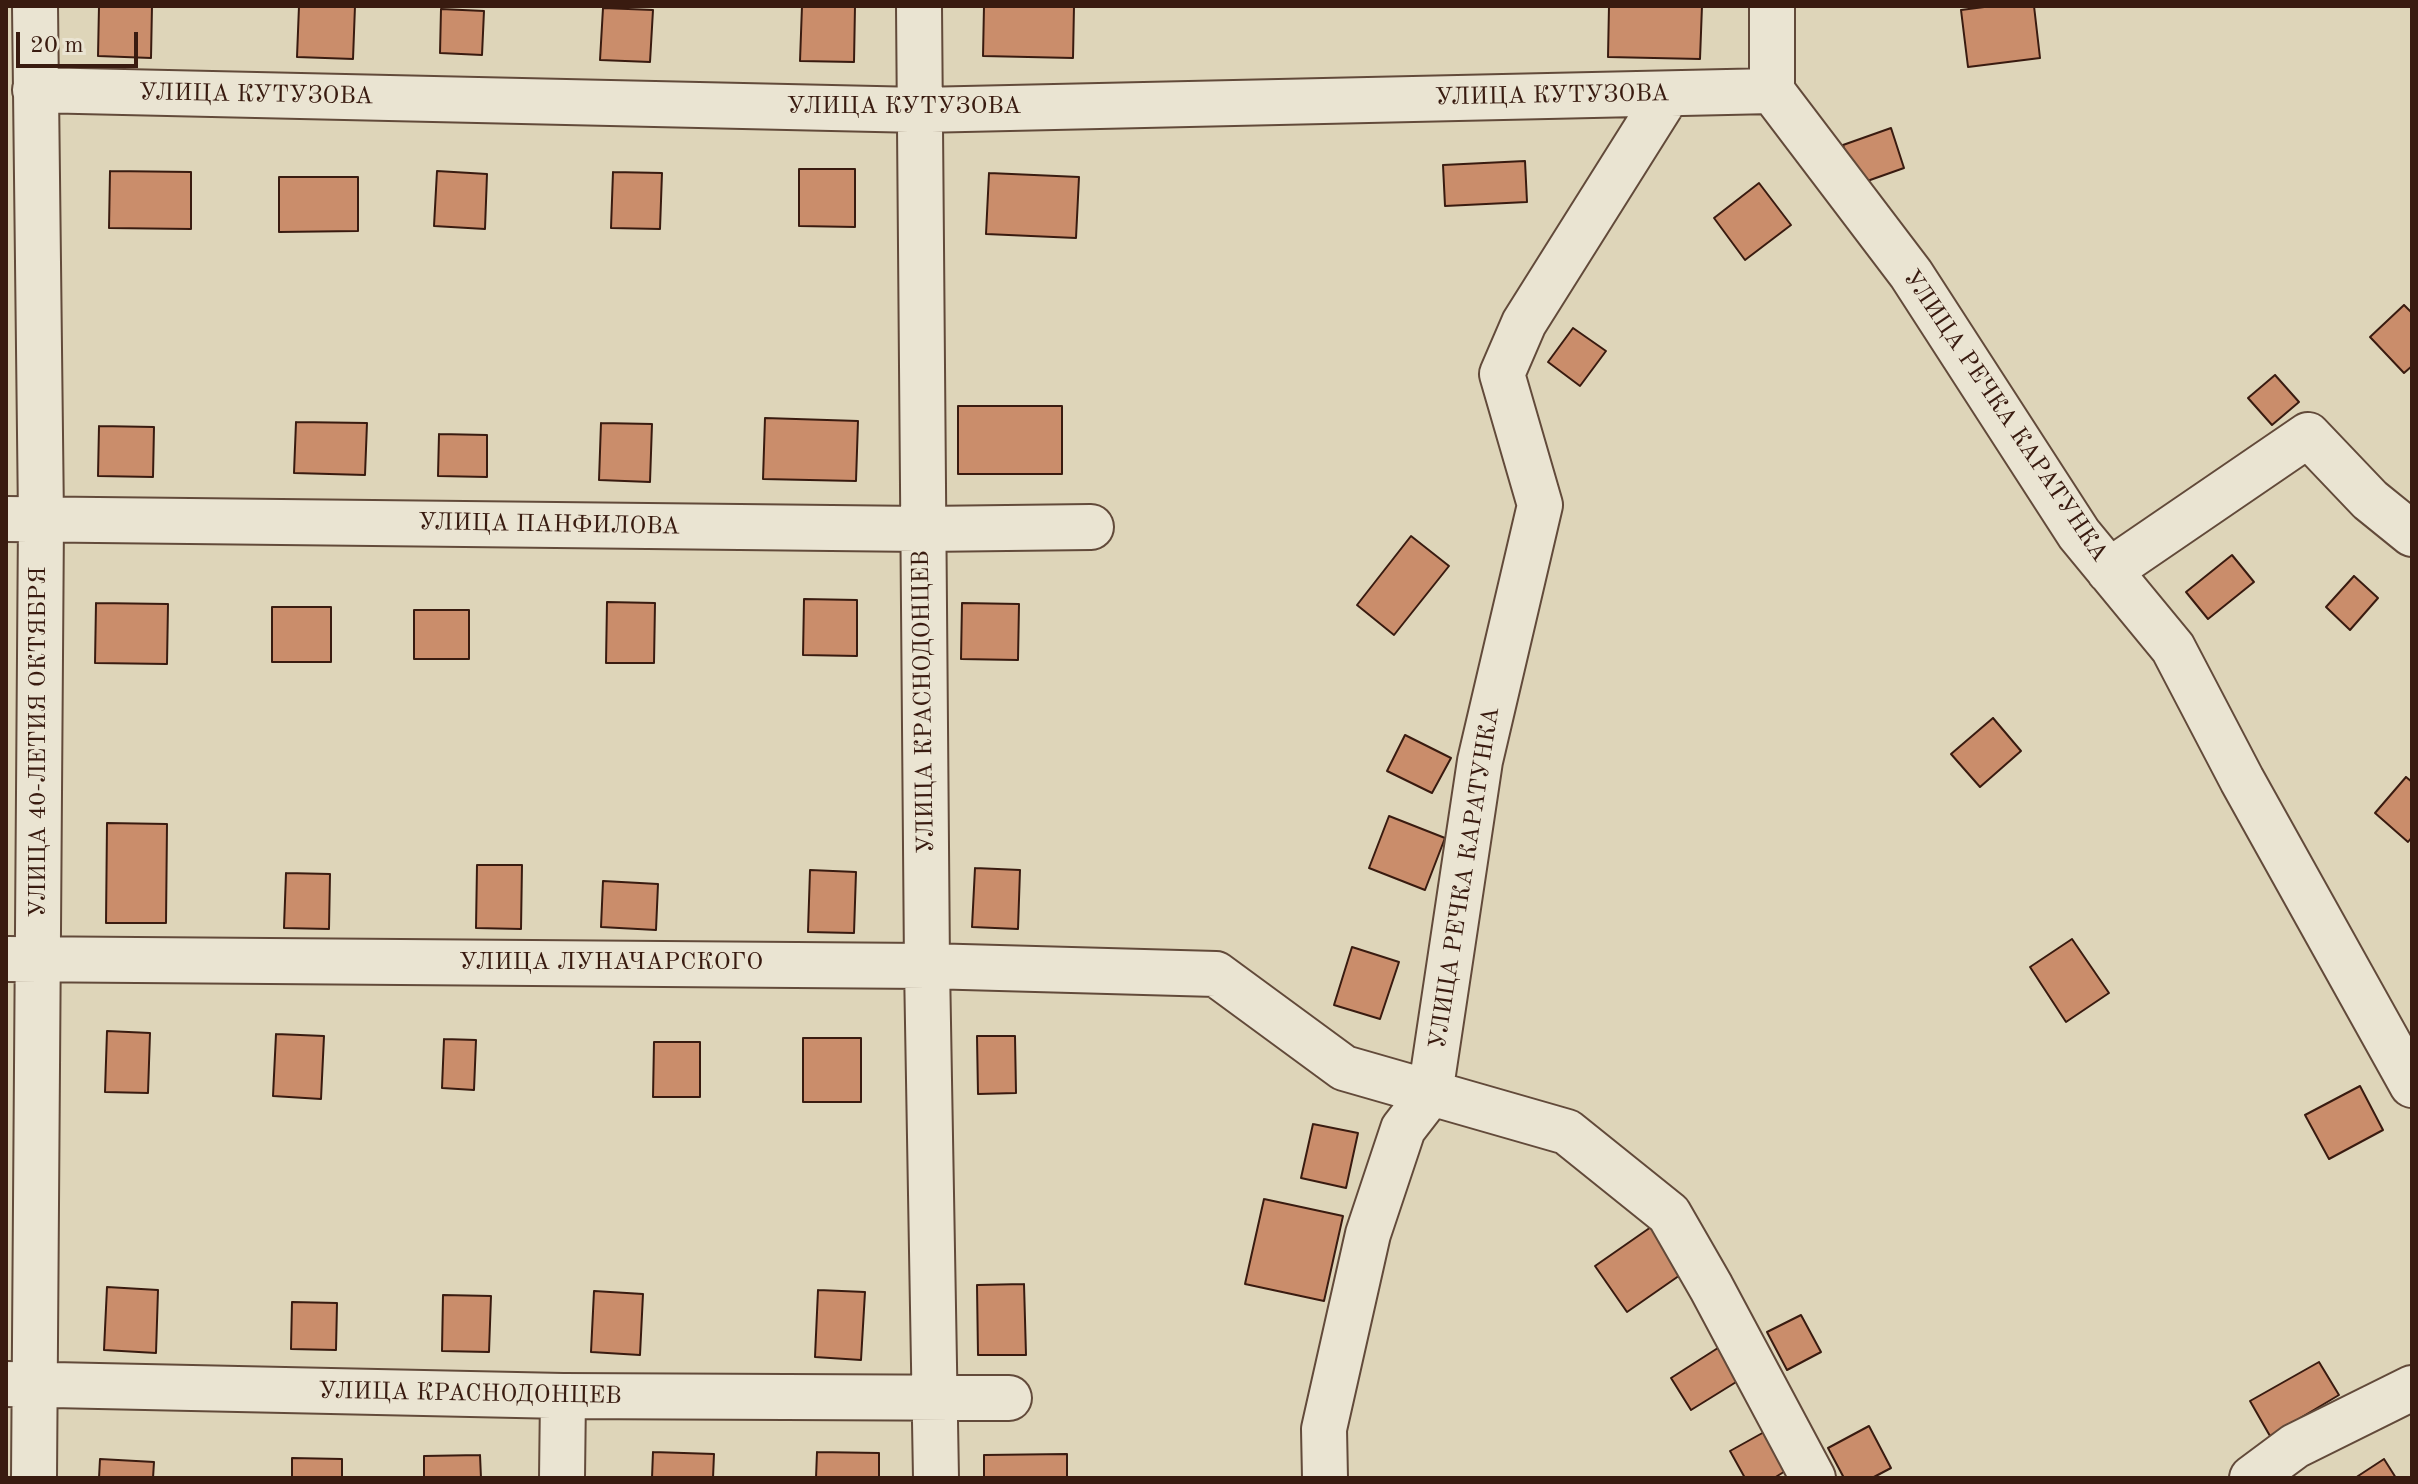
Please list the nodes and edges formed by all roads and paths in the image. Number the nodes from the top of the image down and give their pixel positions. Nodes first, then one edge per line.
1 (35, 6) edge
2 (919, 6) edge
3 (1772, 6) edge
4 (35, 90) junction
5 (1772, 91) junction
6 (1668, 94) junction
7 (920, 110) junction
8 (24, 519) edge
9 (1091, 527) dead end
10 (923, 529) junction
11 (2412, 534) edge
12 (2109, 571) junction
13 (22, 959) edge
14 (927, 966) junction
15 (2412, 1085) edge
16 (1430, 1094) junction
17 (20, 1384) edge
18 (2412, 1388) edge
19 (563, 1396) junction
20 (934, 1398) junction
21 (1009, 1398) dead end
22 (34, 1478) edge
23 (562, 1478) edge
24 (936, 1478) edge
25 (1325, 1478) edge
26 (1813, 1478) edge
27 (2252, 1478) edge

1 - 4 street, УЛИЦА 40-ЛЕТИЯ ОКТЯБРЯ
2 - 7 street, УЛИЦА КРАСНОДОНЦЕВ
3 - 5 street
4 - 7 street, УЛИЦА КУТУЗОВА
4 - 8 street, УЛИЦА 40-ЛЕТИЯ ОКТЯБРЯ
5 - 6 street, УЛИЦА КУТУЗОВА
5 - 12 street, УЛИЦА РЕЧКА КАРАТУНКА
6 - 7 street, УЛИЦА КУТУЗОВА
6 - 16 street, УЛИЦА РЕЧКА КАРАТУНКА
7 - 10 street, УЛИЦА КРАСНОДОНЦЕВ
8 - 10 street, УЛИЦА ПАНФИЛОВА
8 - 13 street, УЛИЦА 40-ЛЕТИЯ ОКТЯБРЯ
9 - 10 street, УЛИЦА ПАНФИЛОВА
10 - 14 street, УЛИЦА КРАСНОДОНЦЕВ
11 - 12 street
12 - 15 street, УЛИЦА РЕЧКА КАРАТУНКА
13 - 14 street, УЛИЦА ЛУНАЧАРСКОГО
13 - 17 street, УЛИЦА 40-ЛЕТИЯ ОКТЯБРЯ
14 - 16 street, УЛИЦА ЛУНАЧАРСКОГО
14 - 20 street, УЛИЦА КРАСНОДОНЦЕВ
16 - 25 street, УЛИЦА РЕЧКА КАРАТУНКА
16 - 26 street
17 - 19 street, УЛИЦА КРАСНОДОНЦЕВ
17 - 22 street, УЛИЦА 40-ЛЕТИЯ ОКТЯБРЯ
18 - 27 street
19 - 20 street, УЛИЦА КРАСНОДОНЦЕВ
19 - 23 street
20 - 21 street, УЛИЦА КРАСНОДОНЦЕВ
20 - 24 street, УЛИЦА КРАСНОДОНЦЕВ

